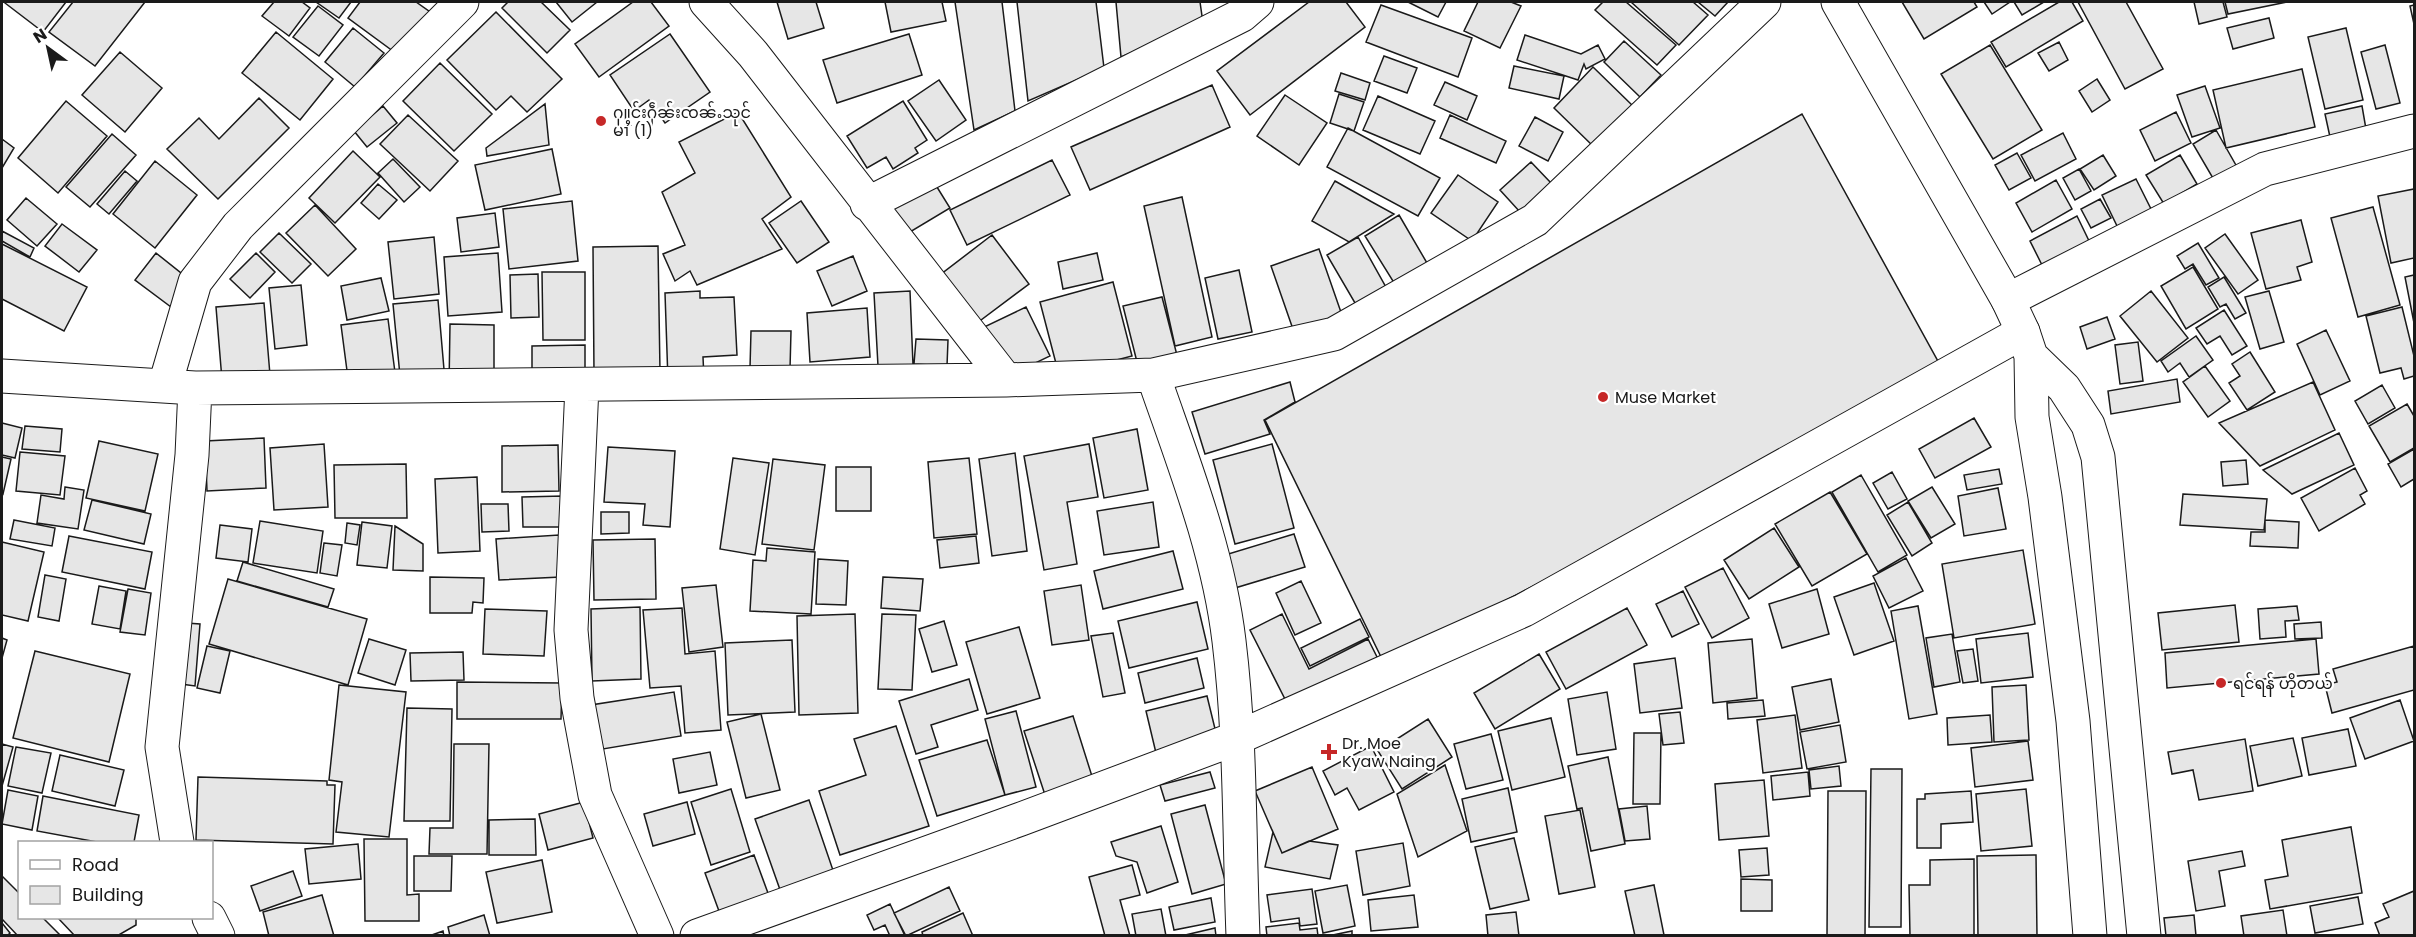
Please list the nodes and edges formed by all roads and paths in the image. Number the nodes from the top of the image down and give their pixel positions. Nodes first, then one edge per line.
1 (462, 2) edge
2 (706, 2) edge
3 (1257, 2) edge
4 (1764, 2) edge
5 (1838, 2) edge
6 (2415, 131) edge
7 (867, 204) junction
8 (2008, 300) junction
9 (2027, 344) junction
10 (1154, 375) junction
11 (2, 376) edge
12 (1006, 380) junction
13 (582, 386) junction
14 (180, 387) junction
15 (1238, 738) junction
16 (177, 841) edge
17 (210, 919) edge
18 (218, 936) edge
19 (657, 936) edge
20 (697, 936) edge
21 (1243, 936) edge
22 (2090, 936) edge
23 (2144, 936) edge

1 - 14 main road
2 - 7 main road
3 - 7 main road
4 - 10 main road
5 - 8 main road
6 - 8 main road
7 - 12 main road
8 - 9 main road
9 - 15 main road
9 - 22 main road
9 - 23 main road
10 - 12 main road
10 - 15 main road
11 - 14 main road
12 - 13 main road
13 - 14 main road
13 - 19 main road
14 - 16 main road
15 - 20 main road
15 - 21 main road
17 - 18 main road

